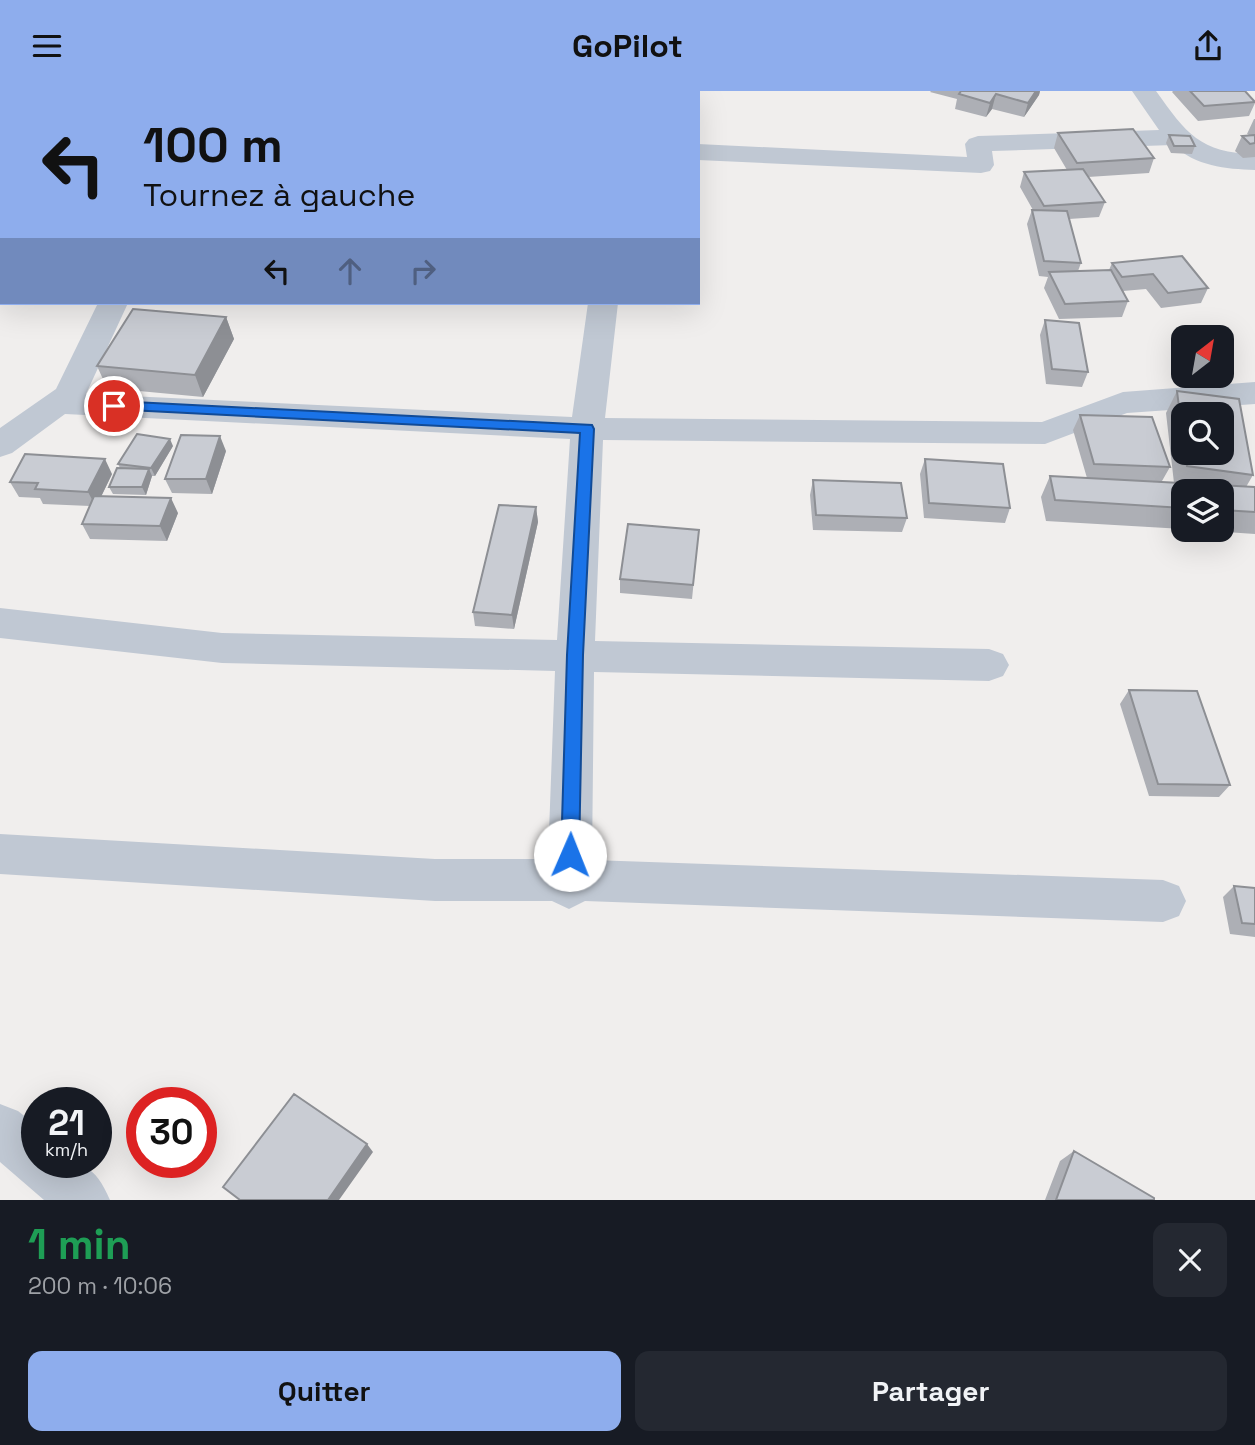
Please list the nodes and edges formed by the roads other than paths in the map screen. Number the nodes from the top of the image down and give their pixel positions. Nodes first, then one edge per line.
1 (1144, 91) edge
2 (1176, 137) junction
3 (700, 152) edge
4 (1255, 162) edge
5 (112, 305) edge
6 (603, 305) edge
7 (1255, 393) edge
8 (58, 403) junction
9 (587, 429) junction
10 (0, 445) edge
11 (0, 624) edge
12 (575, 655) junction
13 (989, 665) dead end
14 (0, 854) edge
15 (569, 884) junction
16 (1163, 901) dead end
17 (0, 1129) edge
18 (21, 1147) edge
19 (58, 1178) edge
20 (84, 1200) edge

1 - 2 street
2 - 3 street
2 - 4 street
5 - 8 street
6 - 9 street
7 - 9 street
8 - 9 street
8 - 10 street
9 - 12 street
11 - 12 street
12 - 13 street
12 - 15 street
14 - 15 street
15 - 16 street
17 - 18 street
19 - 20 street

